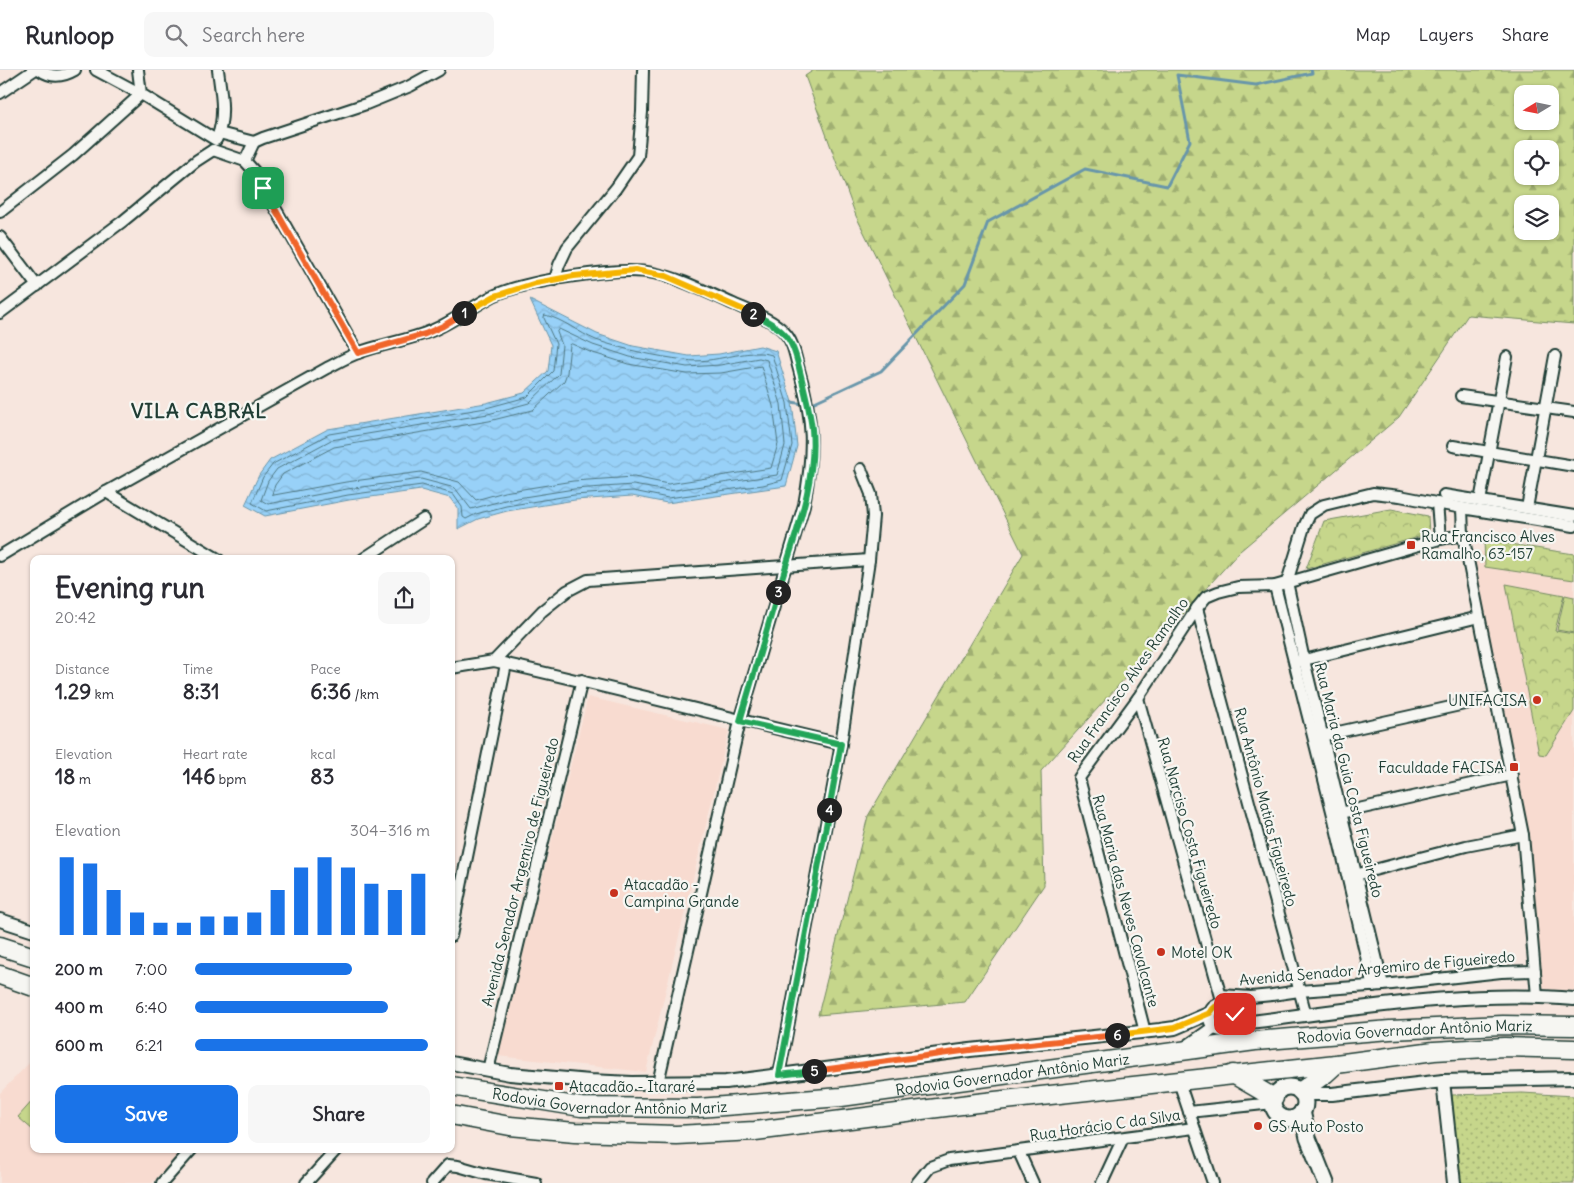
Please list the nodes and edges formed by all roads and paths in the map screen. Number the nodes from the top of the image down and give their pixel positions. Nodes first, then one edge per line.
1 (34, 70) edge
2 (40, 70) edge
3 (74, 70) edge
4 (96, 70) edge
5 (138, 70) edge
6 (218, 70) edge
7 (440, 70) edge
8 (643, 70) edge
9 (0, 93) edge
10 (141, 94) junction
11 (216, 141) junction
12 (254, 142) junction
13 (245, 161) junction
14 (0, 212) edge
15 (0, 237) edge
16 (555, 280) junction
17 (37, 286) junction
18 (0, 313) edge
19 (358, 353) junction
20 (1556, 356) dead end
21 (1507, 357) dead end
22 (1461, 396) dead end
23 (1499, 401) junction
24 (1546, 408) junction
25 (1574, 412) edge
26 (1453, 446) dead end
27 (1489, 452) junction
28 (1536, 460) junction
29 (1574, 466) edge
30 (861, 469) dead end
31 (106, 492) junction
32 (1444, 495) dead end
33 (1480, 501) junction
34 (1437, 503) junction
35 (1462, 508) junction
36 (1528, 508) junction
37 (1574, 516) edge
38 (424, 519) dead end
39 (1574, 526) edge
40 (1463, 535) junction
41 (1440, 539) junction
42 (211, 555) edge
43 (369, 555) edge
44 (0, 556) edge
45 (868, 560) junction
46 (786, 566) junction
47 (1287, 582) junction
48 (1275, 586) junction
49 (1197, 608) junction
50 (1479, 617) junction
51 (1304, 660) junction
52 (494, 661) junction
53 (1294, 662) junction
54 (506, 664) junction
55 (455, 667) edge
56 (582, 680) junction
57 (1496, 697) junction
58 (1138, 698) junction
59 (740, 721) junction
60 (1318, 737) junction
61 (841, 744) junction
62 (1512, 775) junction
63 (1079, 778) joint
64 (1337, 814) junction
65 (1523, 836) junction
66 (1352, 875) junction
67 (455, 916) edge
68 (0, 920) edge
69 (30, 930) edge
70 (0, 946) edge
71 (30, 956) edge
72 (1535, 970) junction
73 (0, 975) edge
74 (1378, 985) junction
75 (30, 986) edge
76 (1300, 991) junction
77 (1536, 996) junction
78 (1574, 999) edge
79 (1226, 1003) junction
80 (1306, 1015) junction
81 (1213, 1022) junction
82 (1256, 1022) junction
83 (1234, 1024) junction
84 (1574, 1026) edge
85 (1145, 1032) junction
86 (1574, 1049) edge
87 (1180, 1051) junction
88 (455, 1064) edge
89 (1336, 1064) junction
90 (488, 1070) junction
91 (1233, 1074) junction
92 (779, 1075) junction
93 (1574, 1078) edge
94 (1443, 1081) junction
95 (1179, 1082) junction
96 (658, 1083) junction
97 (455, 1087) edge
98 (1273, 1100) junction
99 (1300, 1104) junction
100 (1189, 1112) junction
101 (455, 1116) edge
102 (1194, 1128) junction
103 (1123, 1138) junction
104 (1019, 1152) junction
105 (188, 1153) edge
106 (333, 1153) edge
107 (162, 1183) edge
108 (306, 1183) edge
109 (432, 1183) edge
110 (536, 1183) edge
111 (916, 1183) edge
112 (1033, 1183) edge
113 (1102, 1183) edge
114 (1213, 1183) edge
115 (1326, 1183) edge
116 (1454, 1183) edge

1 - 9 street
2 - 3 street
4 - 10 street
5 - 10 street
6 - 11 street
7 - 12 street
8 - 16 street
10 - 11 street
10 - 14 street
11 - 12 street
11 - 13 street
11 - 17 street
12 - 13 street
13 - 19 street
15 - 17 street
16 - 19 street
16 - 46 street
17 - 18 street
19 - 31 street
20 - 24 street
21 - 23 street
22 - 23 street
23 - 24 street
23 - 27 street
24 - 25 street
24 - 28 street
26 - 27 street
27 - 28 street
27 - 33 street
28 - 29 street
28 - 36 street
30 - 45 street
31 - 42 street
31 - 44 street
32 - 33 street
33 - 36 street
34 - 35 street
34 - 41 street
34 - 47 street
35 - 39 street
35 - 40 street
36 - 37 street
38 - 43 street
40 - 41 street, Rua Francisco Alves Ramalho
40 - 50 street
41 - 47 street, Rua Francisco Alves Ramalho
45 - 46 street
45 - 61 street
46 - 52 street
46 - 59 street
47 - 48 street, Rua Francisco Alves Ramalho
47 - 51 street, Rua Maria da Guia Costa Figueiredo
48 - 49 street, Rua Francisco Alves Ramalho
48 - 53 street, Rua Maria da Guia Costa Figueiredo
49 - 58 street, Rua Francisco Alves Ramalho
49 - 76 street, Rua Antônio Matias Figueiredo
50 - 51 street
50 - 57 street
51 - 53 street
51 - 60 street, Rua Maria da Guia Costa Figueiredo
52 - 54 street
52 - 55 street
53 - 60 street, Rua Maria da Guia Costa Figueiredo
54 - 56 street
54 - 67 street
56 - 59 street
56 - 90 street, Avenida Senador Argemiro de Figueiredo
57 - 60 street
57 - 62 street
58 - 63 street, Rua Francisco Alves Ramalho
58 - 79 street, Rua Narciso Costa Figueiredo
59 - 61 street
59 - 96 street
60 - 64 street, Rua Maria da Guia Costa Figueiredo
61 - 92 street
62 - 64 street
62 - 65 street
63 - 85 street, Rua Maria das Neves Cavalcante
64 - 66 street, Rua Maria da Guia Costa Figueiredo
65 - 66 street
65 - 72 street
66 - 74 street, Rua Maria da Guia Costa Figueiredo
68 - 69 street
70 - 71 highway
72 - 74 street, Avenida Senador Argemiro de Figueiredo
72 - 77 street
73 - 75 highway
74 - 76 street, Avenida Senador Argemiro de Figueiredo
76 - 79 street, Avenida Senador Argemiro de Figueiredo
76 - 80 street, Rua Antônio Matias Figueiredo
77 - 78 street
77 - 80 street
79 - 81 street
79 - 82 street
79 - 83 street
80 - 82 street
81 - 83 street
81 - 85 street
81 - 87 street
82 - 83 street
84 - 87 highway, Rodovia Governador Antônio Mariz
85 - 92 street
86 - 89 highway, Rodovia Governador Antônio Mariz
87 - 97 highway, Rodovia Governador Antônio Mariz
88 - 90 street
89 - 91 highway, Rodovia Governador Antônio Mariz
89 - 99 highway
90 - 96 street
91 - 95 highway, Rodovia Governador Antônio Mariz
91 - 98 highway
92 - 96 street
93 - 94 street
94 - 99 street
94 - 116 street
95 - 100 street
95 - 101 highway, Rodovia Governador Antônio Mariz
98 - 99 main road
98 - 99 main road
98 - 100 street
99 - 115 main road
100 - 102 street
102 - 103 street, Rua Horácio C da Silva
102 - 114 street
103 - 104 street, Rua Horácio C da Silva
103 - 113 street
104 - 111 street, Rua Horácio C da Silva
104 - 112 street
105 - 107 street
106 - 108 street
109 - 110 street

